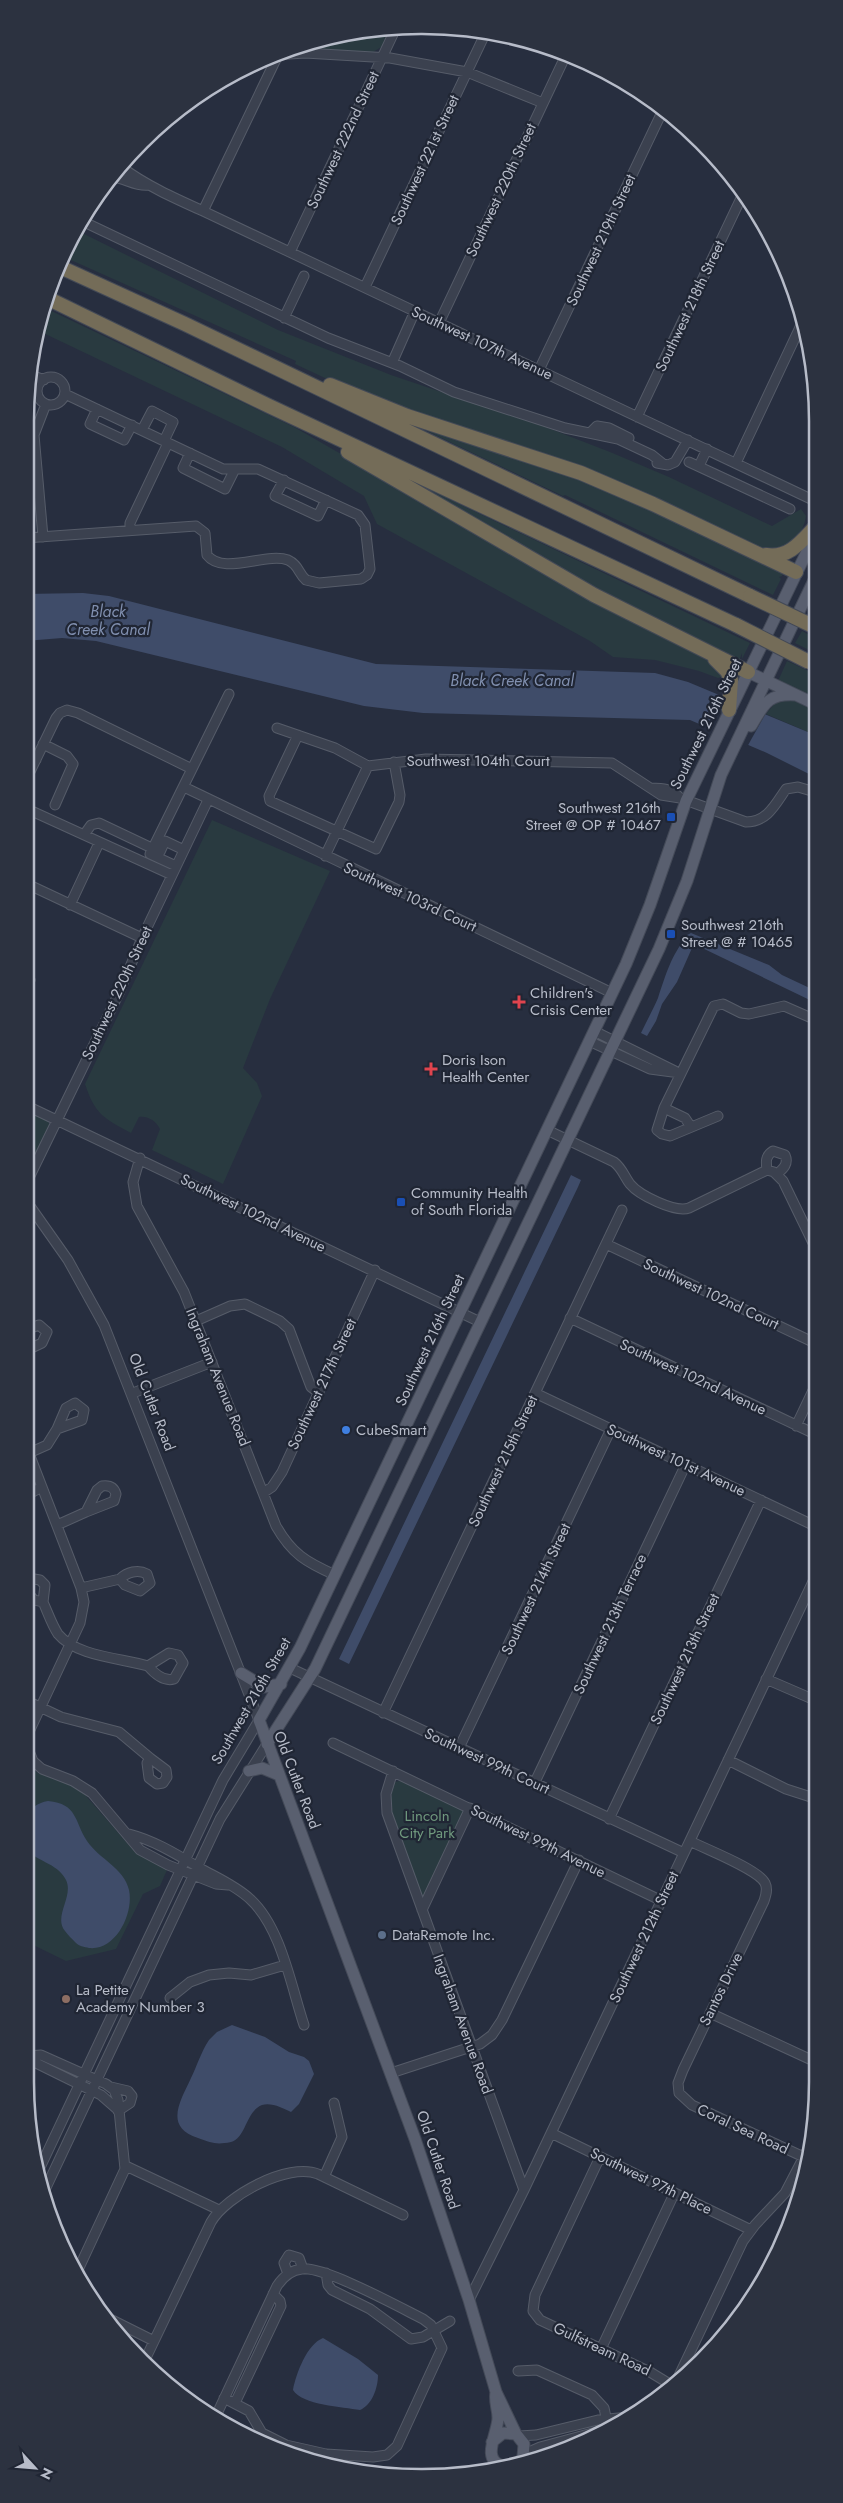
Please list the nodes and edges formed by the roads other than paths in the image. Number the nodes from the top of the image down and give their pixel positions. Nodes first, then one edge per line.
1 (392, 35) edge
2 (483, 39) edge
3 (297, 54) edge
4 (382, 57) junction
5 (563, 60) edge
6 (273, 63) edge
7 (467, 72) junction
8 (542, 103) junction
9 (660, 116) edge
10 (127, 170) edge
11 (120, 178) edge
12 (149, 185) junction
13 (740, 200) edge
14 (203, 211) junction
15 (88, 224) edge
16 (290, 252) junction
17 (65, 269) edge
18 (304, 276) dead end
19 (365, 287) junction
20 (53, 301) edge
21 (416, 312) junction
22 (284, 318) junction
23 (439, 323) junction
24 (184, 324) junction
25 (798, 331) edge
26 (392, 363) junction
27 (539, 370) junction
28 (37, 377) edge
29 (44, 380) junction
30 (36, 387) edge
31 (35, 391) edge
32 (65, 394) junction
33 (46, 404) junction
34 (97, 409) junction
35 (637, 417) junction
36 (34, 425) edge
37 (132, 425) junction
38 (142, 430) junction
39 (322, 430) junction
40 (590, 433) junction
41 (688, 440) junction
42 (166, 442) junction
43 (707, 449) junction
44 (190, 453) junction
45 (658, 460) junction
46 (34, 462) edge
47 (689, 462) dead end
48 (736, 463) junction
49 (699, 466) junction
50 (235, 469) junction
51 (284, 480) junction
52 (778, 483) junction
53 (809, 498) edge
54 (770, 499) junction
55 (326, 500) junction
56 (790, 509) dead end
57 (130, 529) junction
58 (809, 533) edge
59 (44, 537) junction
60 (34, 538) edge
61 (809, 547) edge
62 (760, 554) junction
63 (796, 572) junction
64 (809, 577) edge
65 (809, 592) edge
66 (809, 624) edge
67 (711, 655) junction
68 (809, 662) edge
69 (748, 672) junction
70 (766, 680) junction
71 (229, 694) dead end
72 (734, 694) junction
73 (796, 695) junction
74 (809, 701) edge
75 (758, 705) junction
76 (729, 710) joint
77 (277, 728) dead end
78 (298, 735) junction
79 (43, 744) junction
80 (36, 760) joint
81 (394, 762) junction
82 (34, 764) edge
83 (368, 766) junction
84 (192, 769) junction
85 (182, 789) junction
86 (809, 790) edge
87 (683, 800) junction
88 (207, 802) junction
89 (55, 805) dead end
90 (708, 809) junction
91 (34, 812) edge
92 (86, 832) dead end
93 (337, 832) junction
94 (99, 843) junction
95 (184, 850) junction
96 (154, 851) junction
97 (325, 856) junction
98 (177, 864) junction
99 (172, 876) junction
100 (34, 887) edge
101 (70, 905) junction
102 (142, 938) junction
103 (612, 993) junction
104 (809, 1017) edge
105 (592, 1036) junction
106 (612, 1046) junction
107 (650, 1058) junction
108 (645, 1067) junction
109 (680, 1073) junction
110 (34, 1108) edge
111 (664, 1108) junction
112 (718, 1116) dead end
113 (58, 1119) junction
114 (691, 1127) junction
115 (547, 1130) junction
116 (567, 1140) junction
117 (140, 1158) junction
118 (34, 1168) edge
119 (766, 1170) junction
120 (777, 1174) junction
121 (622, 1210) dead end
122 (34, 1212) edge
123 (809, 1236) edge
124 (606, 1244) junction
125 (375, 1270) junction
126 (459, 1312) junction
127 (570, 1318) junction
128 (196, 1321) junction
129 (480, 1322) junction
130 (34, 1327) edge
131 (809, 1341) edge
132 (34, 1347) edge
133 (212, 1362) junction
134 (132, 1393) junction
135 (319, 1393) junction
136 (535, 1393) junction
137 (809, 1399) edge
138 (796, 1426) junction
139 (57, 1429) dead end
140 (612, 1429) junction
141 (809, 1432) edge
142 (34, 1451) edge
143 (686, 1464) junction
144 (34, 1466) edge
145 (42, 1487) junction
146 (34, 1491) edge
147 (263, 1493) junction
148 (761, 1500) junction
149 (86, 1512) dead end
150 (809, 1523) edge
151 (57, 1525) junction
152 (335, 1576) junction
153 (34, 1579) edge
154 (120, 1579) dead end
155 (81, 1588) junction
156 (809, 1590) edge
157 (34, 1600) edge
158 (44, 1602) junction
159 (70, 1644) junction
160 (148, 1666) dead end
161 (290, 1668) junction
162 (241, 1673) junction
163 (311, 1678) junction
164 (766, 1679) junction
165 (281, 1684) junction
166 (809, 1698) edge
167 (34, 1704) edge
168 (39, 1707) junction
169 (383, 1713) junction
170 (34, 1720) edge
171 (259, 1720) junction
172 (332, 1743) dead end
173 (267, 1744) junction
174 (460, 1748) junction
175 (150, 1758) dead end
176 (728, 1760) junction
177 (34, 1761) edge
178 (249, 1771) junction
179 (393, 1771) junction
180 (279, 1775) junction
181 (534, 1784) junction
182 (809, 1796) edge
183 (470, 1808) junction
184 (609, 1819) junction
185 (129, 1834) junction
186 (690, 1841) junction
187 (684, 1853) junction
188 (186, 1859) junction
189 (579, 1860) junction
190 (180, 1870) junction
191 (196, 1871) junction
192 (662, 1901) junction
193 (422, 1910) junction
194 (285, 1965) junction
195 (170, 1998) dead end
196 (710, 2012) junction
197 (304, 2025) dead end
198 (472, 2047) junction
199 (34, 2055) edge
200 (809, 2060) edge
201 (34, 2061) edge
202 (391, 2073) junction
203 (84, 2074) junction
204 (97, 2080) junction
205 (79, 2084) junction
206 (110, 2087) junction
207 (92, 2091) junction
208 (680, 2096) joint
209 (334, 2103) dead end
210 (118, 2110) junction
211 (551, 2133) junction
212 (802, 2156) edge
213 (600, 2157) junction
214 (42, 2163) edge
215 (126, 2166) junction
216 (799, 2170) edge
217 (324, 2177) junction
218 (48, 2184) edge
219 (524, 2190) junction
220 (674, 2194) junction
221 (219, 2210) junction
222 (403, 2214) dead end
223 (751, 2230) junction
224 (80, 2265) edge
225 (326, 2273) junction
226 (273, 2294) junction
227 (470, 2300) junction
228 (450, 2321) dead end
229 (118, 2323) edge
230 (434, 2330) junction
231 (154, 2340) junction
232 (601, 2349) junction
233 (147, 2356) edge
234 (682, 2369) edge
235 (518, 2371) dead end
236 (667, 2381) edge
237 (496, 2392) junction
238 (224, 2398) junction
239 (235, 2403) junction
240 (218, 2411) edge
241 (608, 2421) edge
242 (605, 2423) edge
243 (518, 2435) junction
244 (577, 2437) edge
245 (492, 2442) junction
246 (285, 2445) edge
247 (287, 2445) edge
248 (531, 2453) edge
249 (524, 2455) edge
250 (497, 2462) edge

1 - 4 street, Southwest 222nd Street
2 - 7 street, Southwest 221st Street
3 - 4 street
4 - 7 street
4 - 16 street, Southwest 222nd Street
5 - 8 street, Southwest 220th Street
6 - 14 street
7 - 8 street
7 - 19 street, Southwest 221st Street
8 - 23 street, Southwest 220th Street
9 - 27 street, Southwest 219th Street
10 - 12 street
11 - 12 street
12 - 14 street, Southwest 107th Avenue
13 - 35 street, Southwest 218th Street
14 - 16 street, Southwest 107th Avenue
15 - 22 street
16 - 19 street, Southwest 107th Avenue
17 - 24 highway
18 - 22 street
19 - 21 street, Southwest 107th Avenue
20 - 39 highway
21 - 23 street, Southwest 107th Avenue
21 - 26 street
22 - 26 street
23 - 27 street, Southwest 107th Avenue
24 - 62 highway
24 - 66 highway, bridge
25 - 48 street
26 - 40 street
27 - 35 street, Southwest 107th Avenue
28 - 29 street
29 - 30 street
29 - 32 street
31 - 33 street
32 - 33 street
32 - 34 street
33 - 36 street
34 - 37 street
34 - 37 street
35 - 41 street, Southwest 107th Avenue
37 - 38 street
38 - 42 street
38 - 42 street
39 - 67 highway
39 - 68 highway, bridge
40 - 45 street
40 - 45 street
41 - 43 street, Southwest 107th Avenue
41 - 45 street
42 - 44 street
42 - 57 street
43 - 48 street, Southwest 107th Avenue
43 - 49 street
44 - 50 street
44 - 50 street
46 - 59 street
47 - 49 street
48 - 52 street, Southwest 107th Avenue
49 - 54 street
50 - 51 street
51 - 55 street
51 - 55 street
52 - 53 street, Southwest 107th Avenue
52 - 54 street
54 - 56 street
55 - 57 street
57 - 59 street
58 - 62 highway
59 - 60 street
61 - 63 main road, Southwest 216th Street
62 - 63 highway
63 - 64 main road
63 - 69 main road, Southwest 216th Street
65 - 70 main road
67 - 69 highway
67 - 72 highway
69 - 70 main road
69 - 72 main road, Southwest 216th Street
70 - 73 main road
70 - 75 main road
71 - 84 street
72 - 76 highway
73 - 74 main road
73 - 75 main road
75 - 90 main road
76 - 87 main road, Southwest 216th Street
77 - 78 street
78 - 83 street
78 - 93 street
79 - 80 street
79 - 84 street
79 - 89 street
80 - 82 street
81 - 83 street, Southwest 104th Court
81 - 87 street, Southwest 104th Court
81 - 93 street
83 - 93 street
84 - 85 street
85 - 88 street, Southwest 103rd Court
85 - 96 street
86 - 90 street
87 - 90 street, Southwest 104th Court
87 - 103 main road, Southwest 216th Street
88 - 95 street, Southwest 220th Street
88 - 97 street, Southwest 103rd Court
90 - 106 main road
91 - 94 street
92 - 96 street
93 - 97 street
94 - 99 street
94 - 101 street
95 - 96 street
95 - 98 street, Southwest 220th Street
96 - 98 street
97 - 103 street, Southwest 103rd Court
98 - 99 street, Southwest 220th Street
99 - 102 street, Southwest 220th Street
100 - 101 street
101 - 102 street
102 - 113 street, Southwest 220th Street
103 - 105 main road, Southwest 216th Street
104 - 109 street
105 - 106 street
105 - 115 main road, Southwest 216th Street
106 - 107 street
106 - 108 street
106 - 116 main road
107 - 108 street
107 - 109 street
108 - 109 street
109 - 111 street
110 - 113 street, Southwest 102nd Avenue
111 - 114 street
111 - 114 street
112 - 114 street
113 - 117 street, Southwest 102nd Avenue
113 - 118 street, Southwest 220th Street
115 - 116 street
115 - 126 main road, Southwest 216th Street
116 - 119 street
116 - 129 main road
117 - 125 street, Southwest 102nd Avenue
117 - 128 street, Ingraham Avenue Road
119 - 120 street
119 - 120 street
120 - 123 street
121 - 124 street, Southwest 215th Street
122 - 134 street, Old Cutler Road
124 - 127 street, Southwest 215th Street
124 - 131 street, Southwest 102nd Court
125 - 126 street, Southwest 102nd Avenue
125 - 135 street, Southwest 217th Street
126 - 129 street, Southwest 102nd Avenue
126 - 152 main road, Southwest 216th Street
127 - 136 street, Southwest 215th Street
127 - 138 street, Southwest 102nd Avenue
128 - 133 street, Ingraham Avenue Road
128 - 135 street
129 - 163 main road
130 - 132 street
133 - 134 street
133 - 147 street, Ingraham Avenue Road
134 - 162 street, Old Cutler Road
135 - 147 street, Southwest 217th Street
136 - 140 street, Southwest 101st Avenue
136 - 169 street, Southwest 215th Street
137 - 138 street
138 - 141 street, Southwest 102nd Avenue
139 - 142 street
140 - 143 street, Southwest 101st Avenue
140 - 174 street, Southwest 214th Street
143 - 148 street, Southwest 101st Avenue
143 - 181 street, Southwest 213th Terrace
144 - 145 street
145 - 146 street
145 - 151 street
147 - 152 street, Ingraham Avenue Road
148 - 150 street, Southwest 101st Avenue
148 - 184 street, Southwest 213th Street
149 - 151 street
151 - 155 street
152 - 161 main road, Southwest 216th Street
153 - 158 street
154 - 155 street
155 - 159 street
156 - 164 street, Southwest 212th Street
157 - 158 street
158 - 159 street
159 - 160 street
159 - 168 street
161 - 163 street, Southwest 99th Court
161 - 165 main road, Southwest 216th Street
162 - 165 main road
162 - 171 street, Old Cutler Road
163 - 169 street, Southwest 99th Court
163 - 173 main road
164 - 166 street
164 - 176 street, Southwest 212th Street
165 - 171 main road, Southwest 216th Street
167 - 168 street
168 - 170 street
168 - 175 street
169 - 174 street, Southwest 99th Court
171 - 173 main road, Old Cutler Road
171 - 188 street, Southwest 216th Street
172 - 179 street, Southwest 99th Avenue
173 - 178 street
173 - 180 main road, Old Cutler Road
174 - 181 street, Southwest 99th Court
176 - 182 street
176 - 186 street, Southwest 212th Street
177 - 185 street
178 - 180 main road
178 - 191 street
179 - 183 street, Southwest 99th Avenue
179 - 193 street, Ingraham Avenue Road
180 - 202 main road, Old Cutler Road
181 - 184 street, Southwest 99th Court
183 - 189 street, Southwest 99th Avenue
183 - 193 street
184 - 187 street, Southwest 99th Court
185 - 188 street
185 - 190 street
186 - 187 street, Southwest 212th Street
186 - 196 street, Santos Drive
187 - 192 street, Southwest 212th Street
188 - 190 street, Southwest 216th Street
188 - 191 street
189 - 192 street, Southwest 99th Avenue
189 - 198 street
190 - 191 street
190 - 203 street, Southwest 216th Street
191 - 194 street
191 - 204 street
192 - 211 street, Southwest 212th Street
193 - 198 street, Ingraham Avenue Road
194 - 195 street
194 - 197 street
196 - 200 street
196 - 208 street, Santos Drive
198 - 202 street
198 - 219 street, Ingraham Avenue Road
199 - 203 street
201 - 205 street
202 - 227 main road, Old Cutler Road
203 - 204 street
203 - 205 street, Southwest 216th Street
204 - 206 street
204 - 207 street
205 - 207 street
205 - 214 street, Southwest 216th Street
206 - 210 street
206 - 210 street
207 - 210 street
207 - 218 street
208 - 212 street, Coral Sea Road
209 - 217 street
210 - 215 street
211 - 213 street, Southwest 97th Place
211 - 219 street, Southwest 212th Street
213 - 220 street, Southwest 97th Place
213 - 232 street, Gulfstream Road
215 - 221 street
215 - 224 street
216 - 223 street
217 - 221 street
217 - 222 street
219 - 227 street, Southwest 212th Street
220 - 223 street, Southwest 97th Place
220 - 232 street
221 - 231 street
223 - 234 street
225 - 226 street
225 - 230 street
225 - 230 street
226 - 238 street
226 - 239 street
227 - 237 main road, Old Cutler Road
228 - 230 street
229 - 231 street
230 - 247 street
231 - 233 street
232 - 236 street, Gulfstream Road
235 - 241 street
237 - 243 main road, Old Cutler Road
237 - 245 main road, Old Cutler Road
238 - 239 street
238 - 240 street
239 - 246 street
242 - 243 street
243 - 245 main road
243 - 249 main road
244 - 248 street
245 - 250 main road

